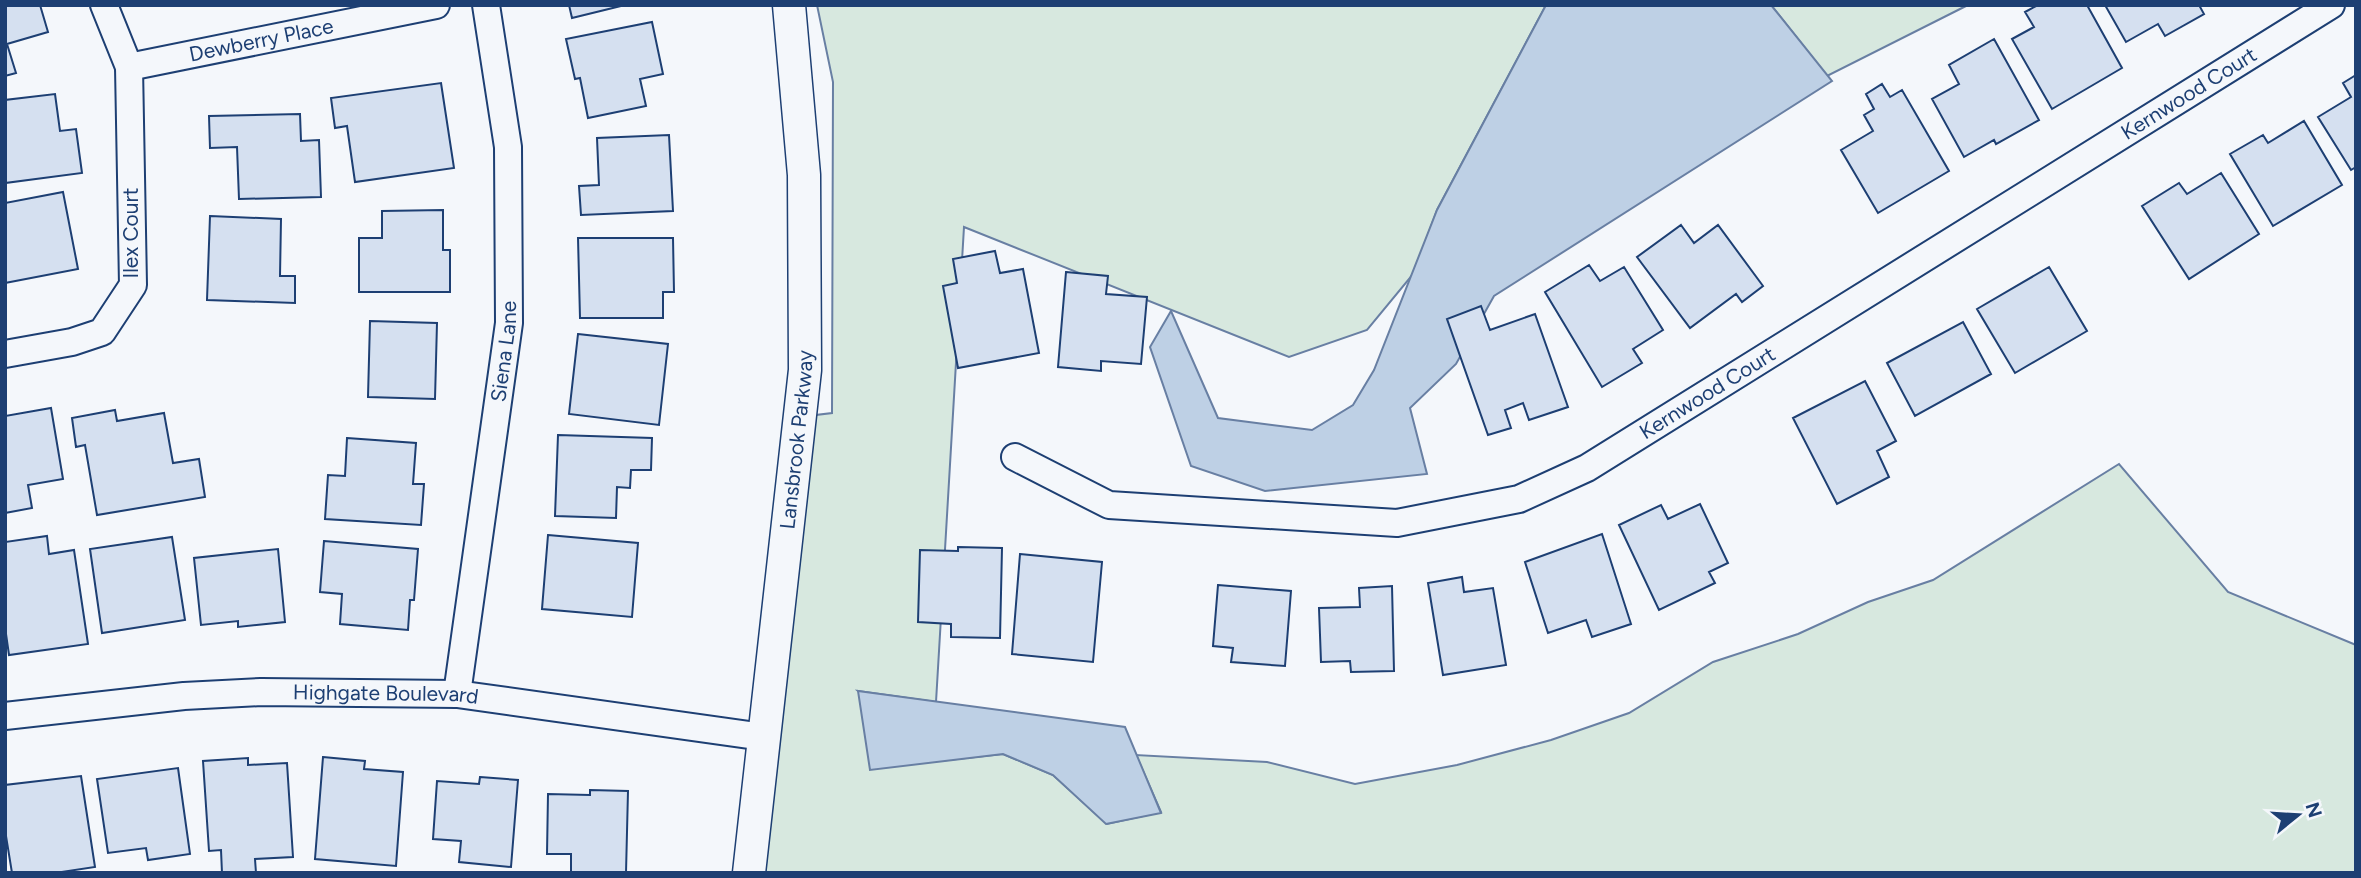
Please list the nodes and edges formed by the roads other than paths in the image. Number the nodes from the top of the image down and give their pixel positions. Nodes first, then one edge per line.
1 (104, 5) edge
2 (436, 5) edge
3 (486, 5) edge
4 (789, 5) edge
5 (2331, 5) edge
6 (129, 67) junction
7 (5, 354) edge
8 (1015, 457) dead end
9 (457, 694) junction
10 (5, 716) edge
11 (763, 737) junction
12 (749, 873) edge

1 - 6 street
2 - 6 street, Dewberry Place
3 - 9 street, Siena Lane
4 - 11 street, Lansbrook Parkway
5 - 8 street, Kernwood Court
6 - 7 street, Ilex Court
9 - 10 street, Highgate Boulevard
9 - 11 street, Highgate Boulevard
11 - 12 street, Lansbrook Parkway

